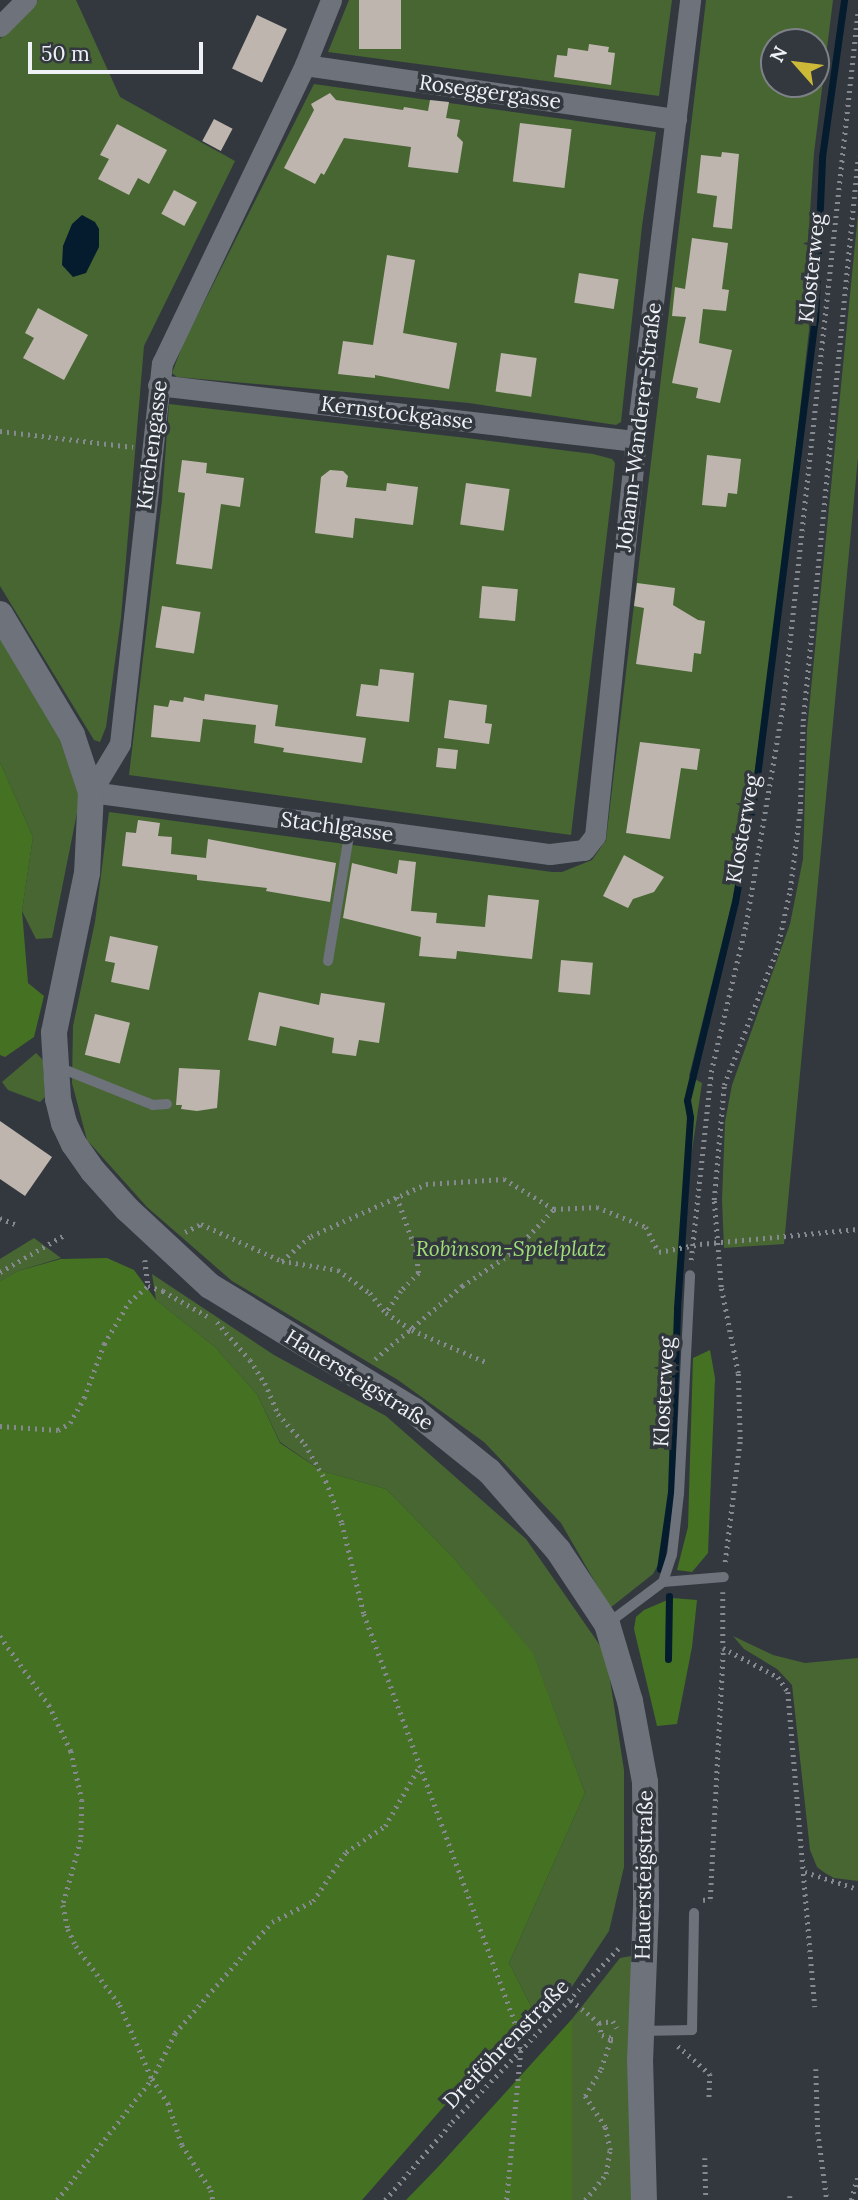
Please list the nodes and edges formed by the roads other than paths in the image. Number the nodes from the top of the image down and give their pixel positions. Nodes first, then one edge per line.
1 (26, 0) edge
2 (690, 0) edge
3 (325, 5) edge
4 (0, 26) edge
5 (305, 65) junction
6 (676, 119) junction
7 (158, 385) junction
8 (636, 441) junction
9 (0, 614) edge
10 (91, 792) junction
11 (350, 829) junction
12 (584, 850) joint
13 (328, 961) dead end
14 (55, 1066) junction
15 (167, 1104) dead end
16 (690, 1275) road end
17 (724, 1577) road end
18 (663, 1582) junction
19 (607, 1624) junction
20 (694, 1913) road end
21 (641, 2036) junction
22 (644, 2200) edge

1 - 4 street
2 - 6 street, Johann-Wanderer-Straße
3 - 5 street, Kirchengasse
5 - 6 street, Roseggergasse
5 - 7 street, Kirchengasse
6 - 8 street, Johann-Wanderer-Straße
7 - 8 street, Kernstockgasse
7 - 10 street, Kirchengasse
8 - 12 street, Johann-Wanderer-Straße
9 - 10 street, Hauersteigstraße
10 - 11 street, Stachlgasse
10 - 14 street, Hauersteigstraße
11 - 12 street, Stachlgasse
11 - 13 lane
14 - 15 lane
14 - 19 street, Hauersteigstraße
16 - 18 lane, Klosterweg
17 - 18 lane
18 - 19 lane
19 - 21 street, Hauersteigstraße
20 - 21 lane
21 - 22 street, Hauersteigstraße

